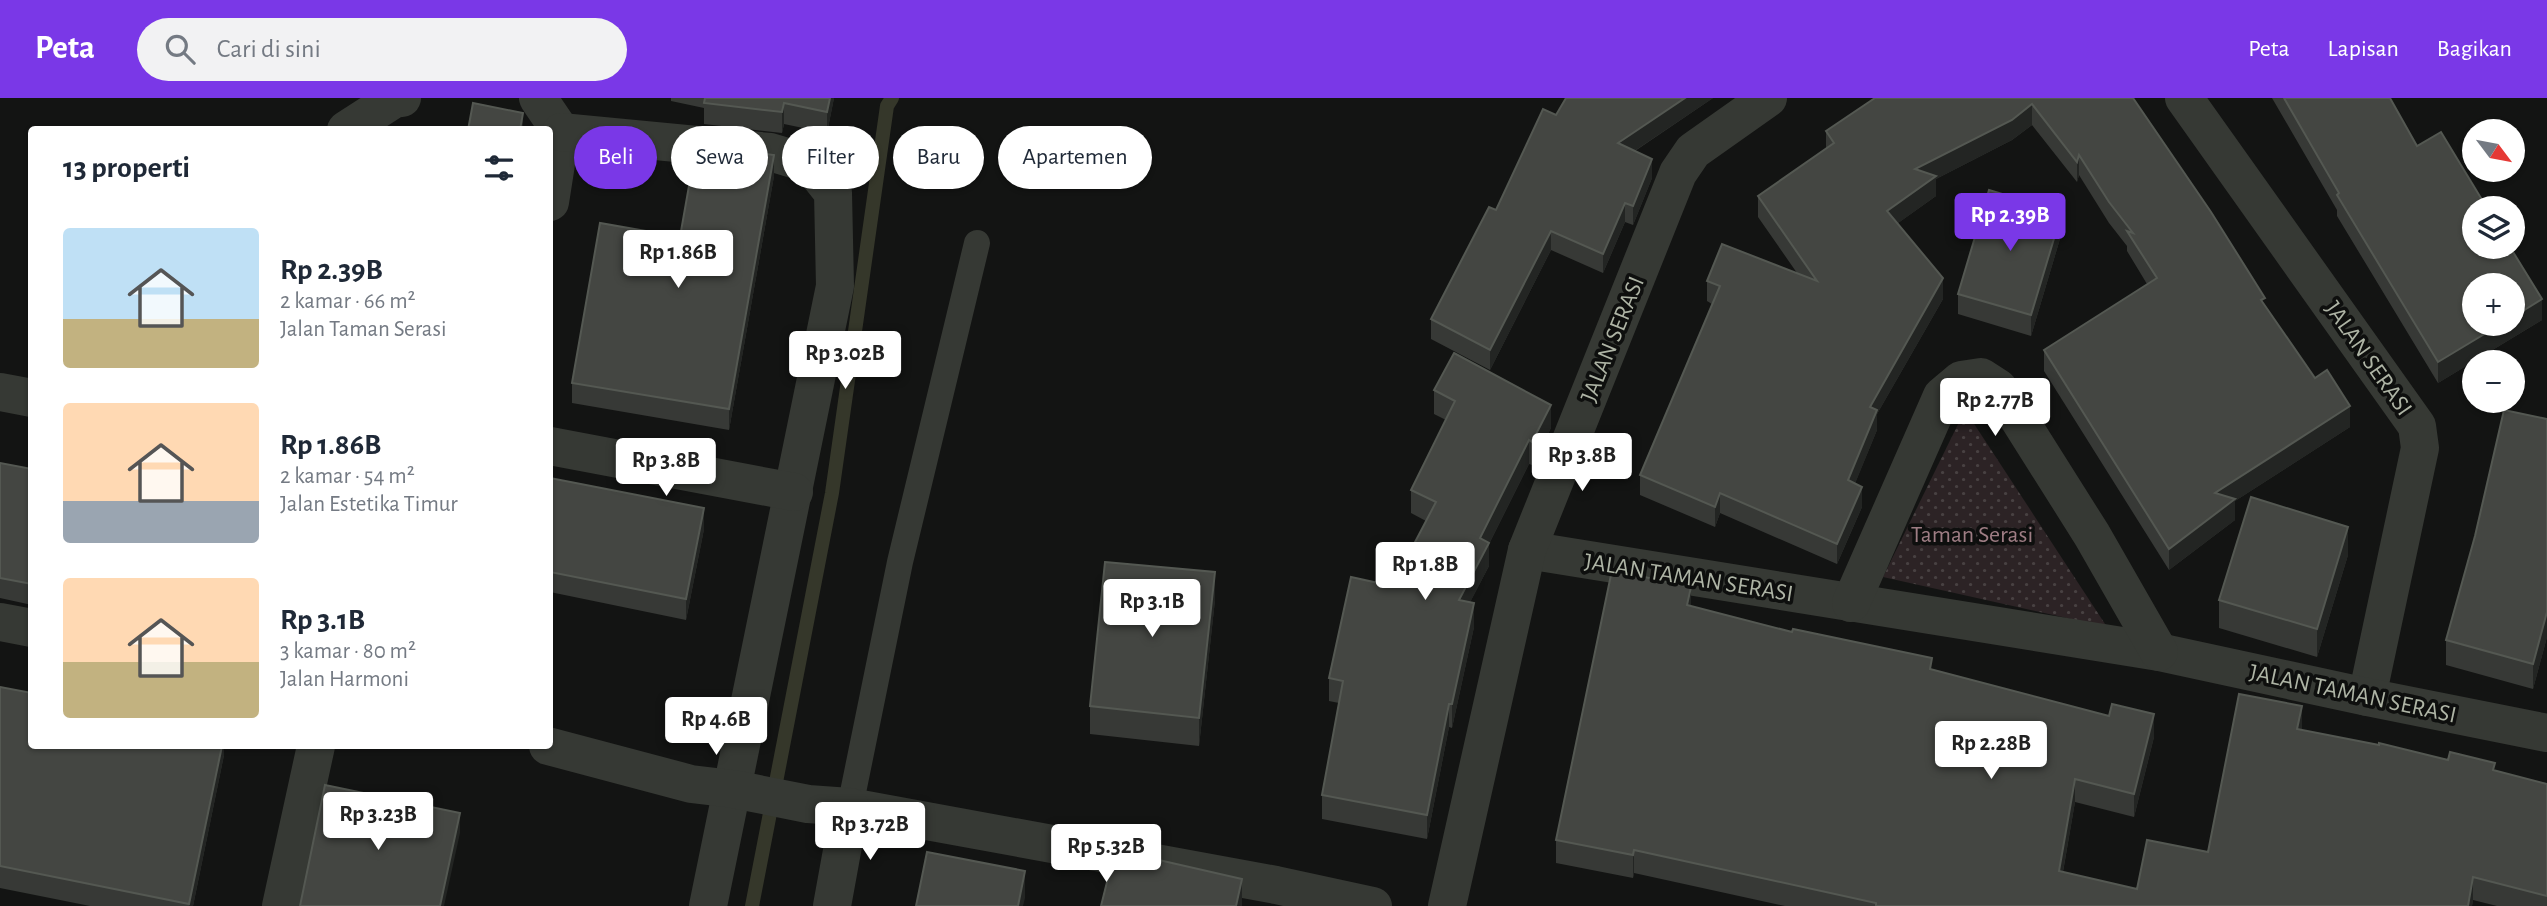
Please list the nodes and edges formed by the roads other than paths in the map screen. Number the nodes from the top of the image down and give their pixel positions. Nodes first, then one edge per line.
1 (402, 98) edge
2 (538, 98) edge
3 (1768, 98) edge
4 (2184, 98) edge
5 (352, 126) edge
6 (561, 132) junction
7 (553, 183) edge
8 (977, 243) dead end
9 (0, 392) edge
10 (28, 397) edge
11 (553, 447) edge
12 (794, 492) junction
13 (1527, 550) junction
14 (1851, 603) junction
15 (0, 622) edge
16 (28, 627) edge
17 (2159, 652) junction
18 (2367, 697) junction
19 (2547, 733) edge
20 (553, 747) edge
21 (315, 749) edge
22 (739, 790) junction
23 (838, 806) junction
24 (1274, 896) edge
25 (281, 906) edge
26 (708, 906) edge
27 (832, 906) edge
28 (1373, 906) edge
29 (1447, 906) edge

1 - 5 street
2 - 6 street
3 - 13 street, JALAN SERASI
4 - 18 street, JALAN SERASI
6 - 7 street
6 - 12 street
8 - 23 lane
9 - 10 street
11 - 12 street
12 - 22 street
13 - 14 street, JALAN TAMAN SERASI
13 - 29 street, JALAN SERASI
14 - 17 street, JALAN TAMAN SERASI
14 - 17 street
15 - 16 street
17 - 18 street, JALAN TAMAN SERASI
18 - 19 street, JALAN TAMAN SERASI
20 - 22 street
21 - 25 street
22 - 23 street
22 - 26 street
23 - 24 street
23 - 27 street
24 - 28 street

